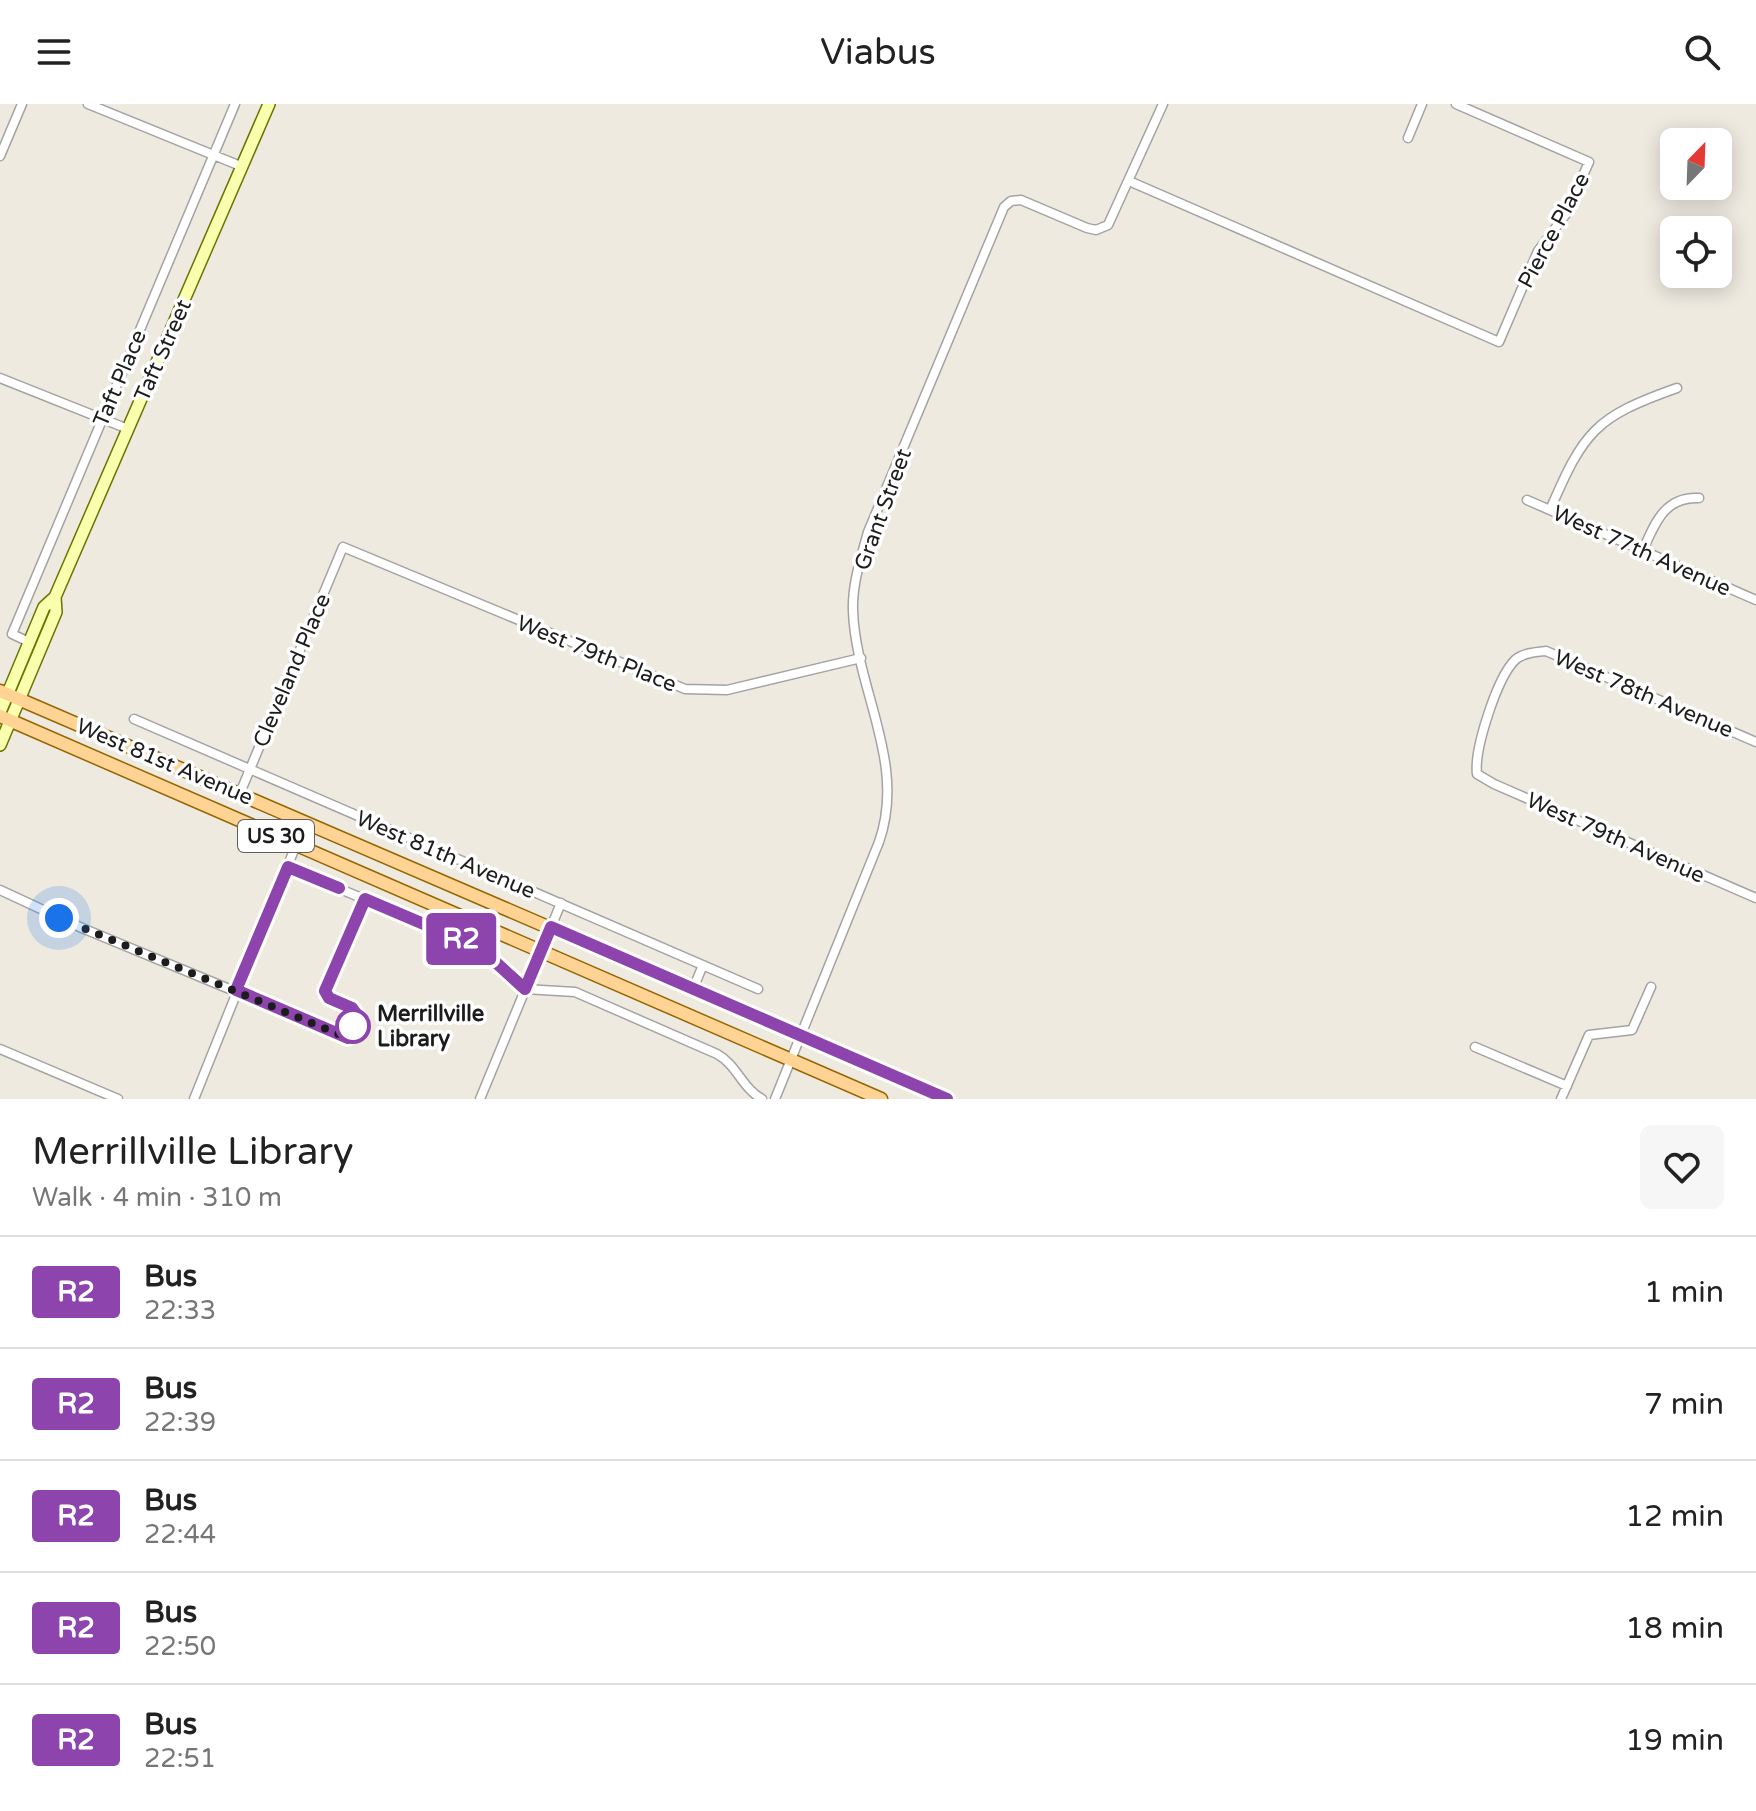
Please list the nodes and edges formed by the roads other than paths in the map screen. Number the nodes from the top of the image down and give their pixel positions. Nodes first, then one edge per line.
1 (22, 104) edge
2 (88, 104) edge
3 (235, 104) edge
4 (269, 104) edge
5 (1163, 104) edge
6 (1422, 104) edge
7 (1456, 104) edge
8 (1408, 138) dead end
9 (0, 156) edge
10 (211, 156) junction
11 (243, 167) junction
12 (1129, 181) junction
13 (0, 378) edge
14 (1677, 388) dead end
15 (101, 420) junction
16 (128, 429) junction
17 (1699, 498) dead end
18 (1527, 500) dead end
19 (1550, 510) junction
20 (343, 547) joint
21 (1643, 550) junction
22 (55, 597) junction
23 (1756, 600) edge
24 (29, 642) junction
25 (861, 658) junction
26 (9, 695) edge
27 (3, 716) edge
28 (134, 719) dead end
29 (1756, 742) edge
30 (0, 745) edge
31 (249, 769) junction
32 (1477, 774) joint
33 (240, 793) junction
34 (296, 845) junction
35 (288, 867) junction
36 (0, 890) edge
37 (1756, 898) edge
38 (561, 903) junction
39 (551, 927) junction
40 (541, 951) junction
41 (703, 965) junction
42 (1651, 987) dead end
43 (525, 989) junction
44 (693, 989) junction
45 (758, 989) dead end
46 (236, 990) junction
47 (800, 1035) junction
48 (348, 1038) dead end
49 (1475, 1047) dead end
50 (0, 1049) edge
51 (791, 1060) junction
52 (1567, 1086) junction
53 (118, 1099) edge
54 (194, 1099) edge
55 (480, 1099) edge
56 (762, 1099) edge
57 (775, 1099) edge
58 (881, 1099) edge
59 (947, 1099) edge
60 (1561, 1099) edge

1 - 9 street
2 - 10 street
3 - 10 street, Taft Place
4 - 11 main road, Taft Street
5 - 12 street, Grant Street
6 - 8 street
7 - 12 street, Pierce Place
10 - 11 street
10 - 15 street, Taft Place
11 - 16 main road, Taft Street
12 - 25 street, Grant Street
13 - 15 street
14 - 19 street
15 - 16 street
15 - 24 street, Taft Place
16 - 22 main road, Taft Street
17 - 21 street
18 - 19 street, West 77th Avenue
19 - 21 street, West 77th Avenue
20 - 25 street, West 79th Place
20 - 31 street, Cleveland Place
21 - 23 street, West 77th Avenue
22 - 24 main road, Taft Street
22 - 26 main road, Taft Street
24 - 26 main road, Taft Street
25 - 47 street, Grant Street
26 - 27 main road, Taft Street
26 - 33 main road, West 81st Avenue / US 30
27 - 30 main road, Taft Street
27 - 34 main road, West 81st Avenue / US 30
28 - 31 street, West 81th Avenue
29 - 32 street, West 78th Avenue
31 - 33 street, Cleveland Place
31 - 38 street, West 81th Avenue
32 - 37 street, West 79th Avenue
33 - 39 main road, West 81st Avenue / US 30
34 - 35 street
34 - 40 main road, West 81st Avenue / US 30
35 - 43 street
35 - 46 street
36 - 46 street
38 - 39 street
38 - 41 street, West 81th Avenue
39 - 40 street
39 - 44 main road, West 81st Avenue / US 30
40 - 43 street
40 - 51 main road, West 81st Avenue / US 30
41 - 44 street
41 - 45 street, West 81th Avenue
42 - 52 street
43 - 55 street
43 - 56 street
44 - 47 main road, West 81st Avenue / US 30
46 - 48 street
46 - 54 street
47 - 51 street, Grant Street
47 - 59 main road, West 81st Avenue / US 30
49 - 52 street
50 - 53 street
51 - 57 street, Grant Street
51 - 58 main road, West 81st Avenue / US 30
52 - 60 street

